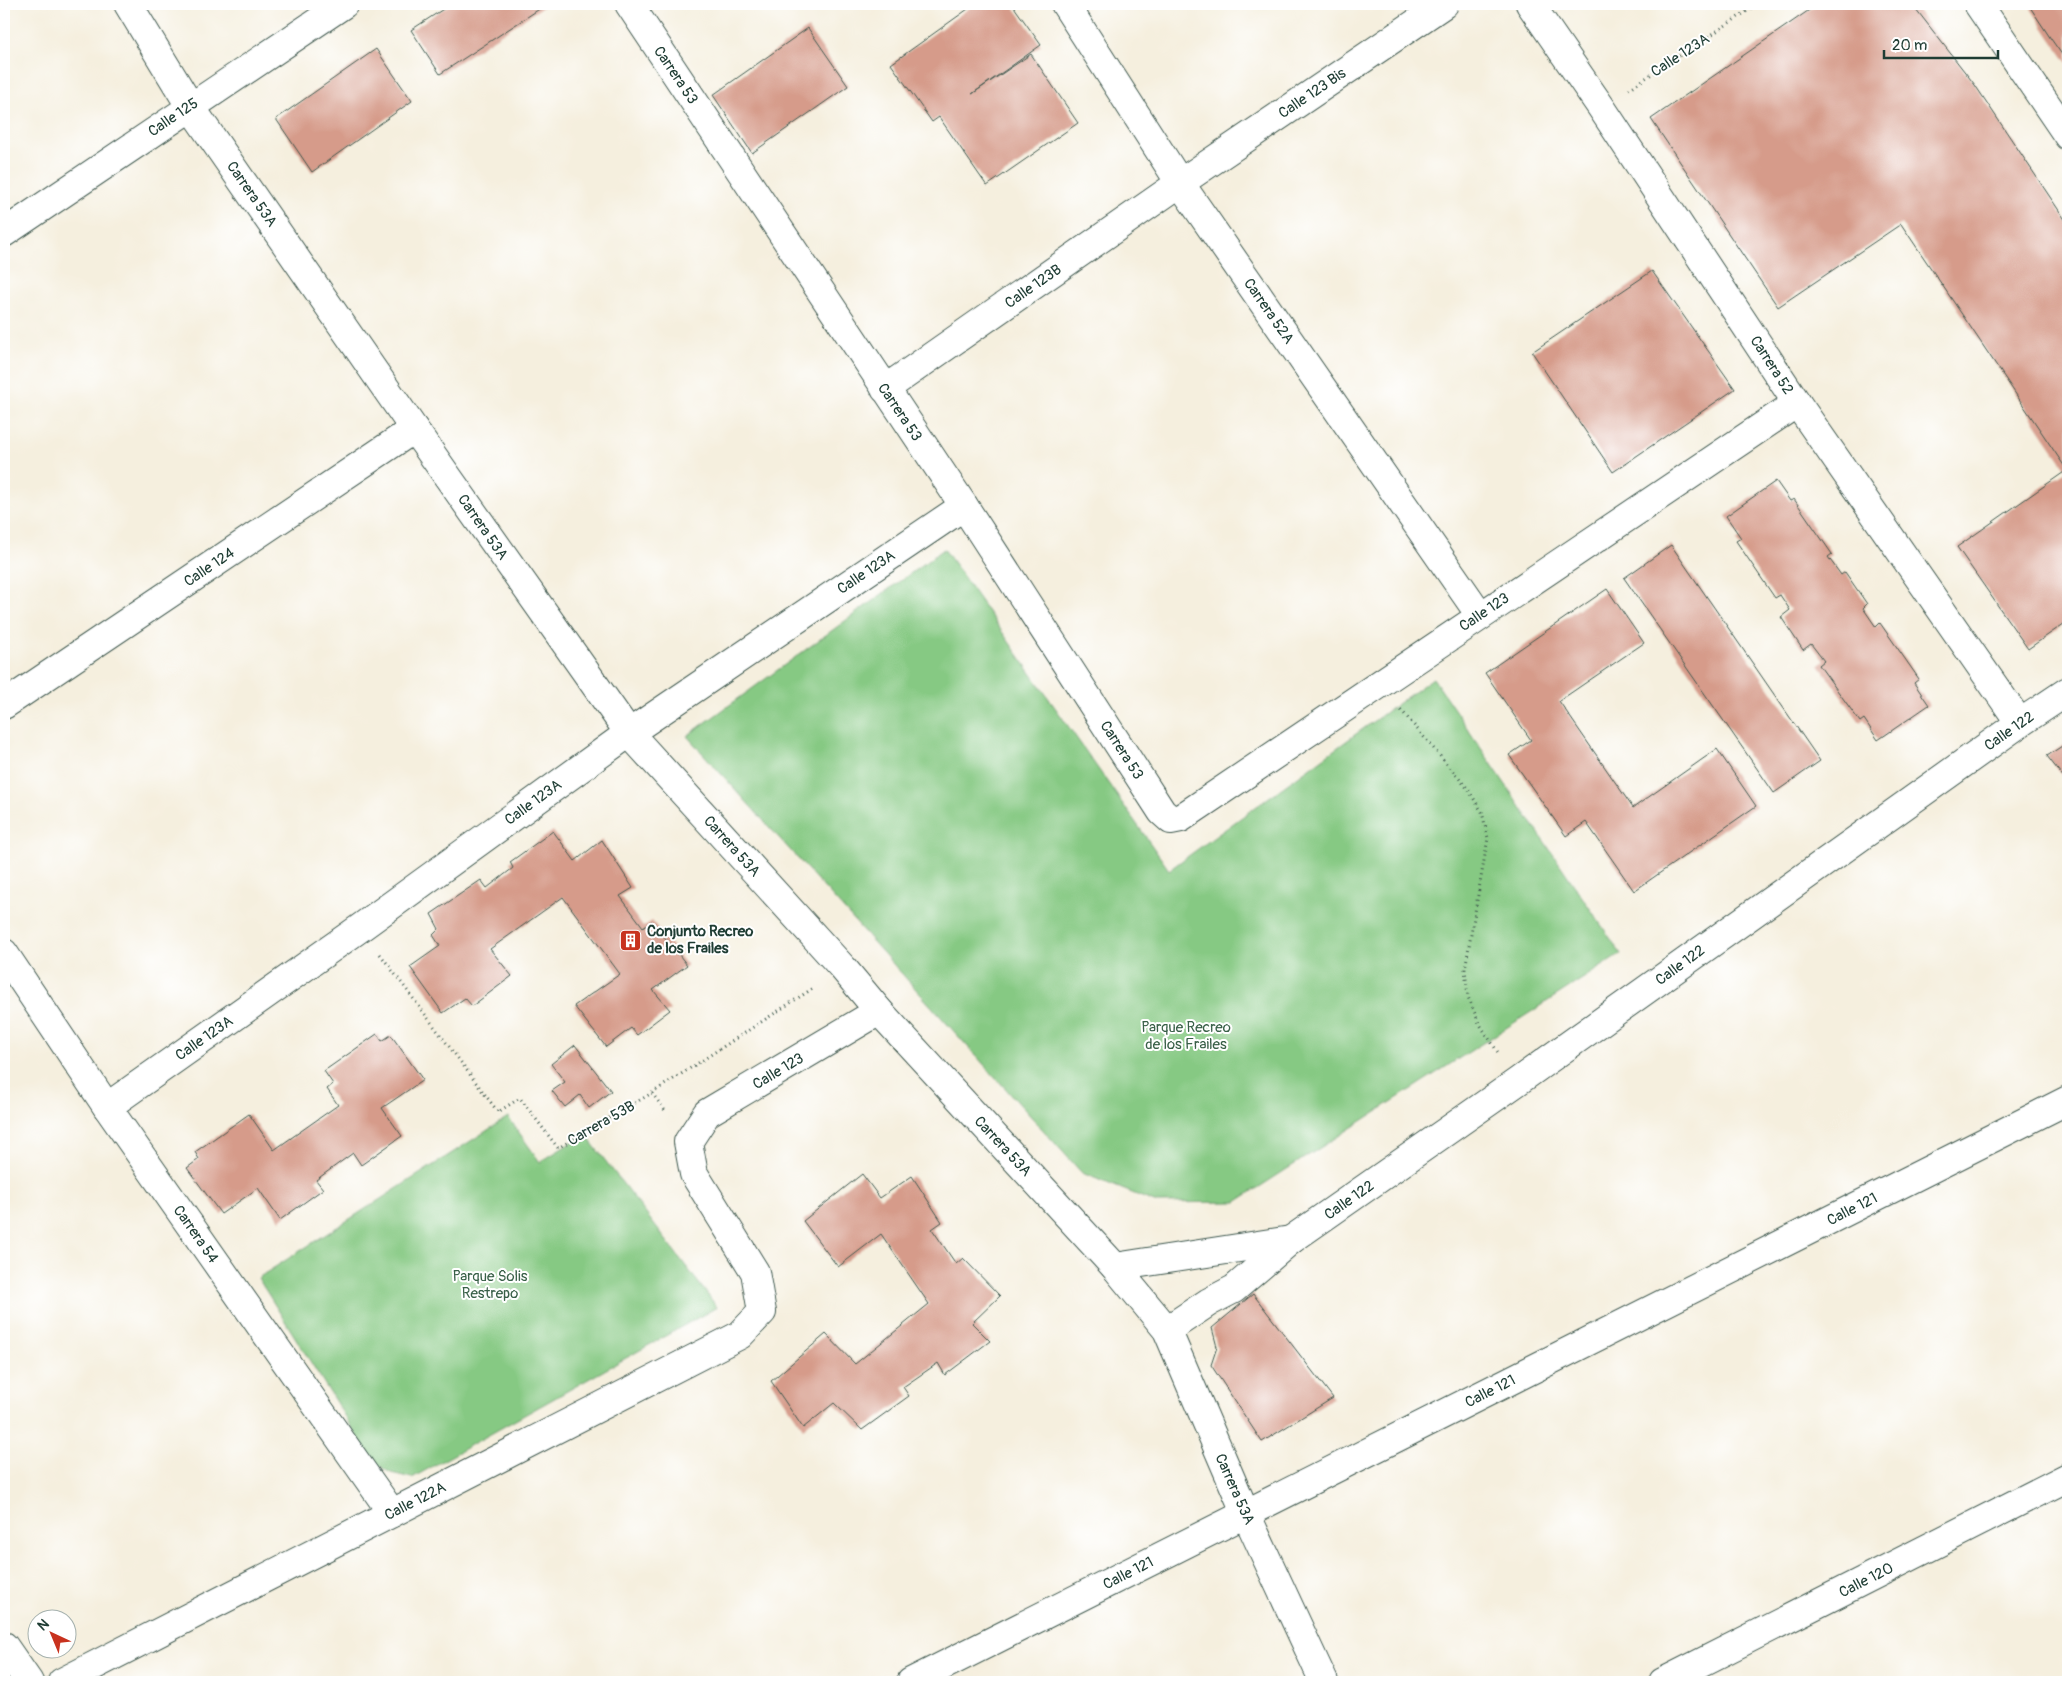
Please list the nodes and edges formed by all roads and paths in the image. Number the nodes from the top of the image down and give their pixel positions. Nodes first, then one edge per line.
1 (128, 4) edge
2 (344, 4) edge
3 (629, 4) edge
4 (1065, 4) edge
5 (1444, 4) edge
6 (1530, 4) edge
7 (1758, 4) edge
8 (1978, 4) edge
9 (190, 106) junction
10 (1602, 107) junction
11 (2068, 136) edge
12 (1180, 183) junction
13 (4, 233) edge
14 (886, 389) junction
15 (1797, 403) junction
16 (414, 429) junction
17 (964, 506) junction
18 (1480, 615) junction
19 (1378, 684) junction
20 (2068, 691) edge
21 (4, 705) edge
22 (2020, 722) junction
23 (629, 733) junction
24 (1171, 820) joint
25 (360, 928) junction
26 (4, 952) edge
27 (843, 968) junction
28 (879, 1011) junction
29 (1516, 1082) junction
30 (652, 1093) junction
31 (2068, 1100) edge
32 (107, 1107) junction
33 (688, 1142) junction
34 (1291, 1240) junction
35 (1115, 1267) junction
36 (1167, 1330) junction
37 (2068, 1477) edge
38 (392, 1513) junction
39 (1246, 1514) junction
40 (4, 1646) edge
41 (29, 1682) edge
42 (62, 1682) edge
43 (911, 1682) edge
44 (1324, 1682) edge
45 (1663, 1682) edge

1 - 9 street, Carrera 53A
2 - 9 street, Calle 125
3 - 14 street, Carrera 53
4 - 12 street, Carrera 52A
5 - 12 street, Calle 123 Bis
6 - 10 street, Carrera 52
7 - 10 path, Calle 123A
8 - 11 street
9 - 13 street, Calle 125
9 - 16 street, Carrera 53A
10 - 15 street, Carrera 52
12 - 14 street, Calle 123B
12 - 18 street, Carrera 52A
14 - 17 street, Carrera 53
15 - 18 street, Calle 123
15 - 22 street, Carrera 52
16 - 21 street, Calle 124
16 - 23 street, Carrera 53A
17 - 23 street, Calle 123A
17 - 24 street, Carrera 53
18 - 19 street, Calle 123
19 - 24 street, Calle 123
19 - 29 path
20 - 22 street, Calle 122
22 - 29 street, Calle 122
23 - 25 street, Calle 123A
23 - 27 street, Carrera 53A
25 - 30 path, Carrera 53B
25 - 32 street, Calle 123A
26 - 32 street, Carrera 54
27 - 28 street, Carrera 53A
27 - 30 path
28 - 33 street, Calle 123
28 - 35 street, Carrera 53A
29 - 34 street, Calle 122
30 - 33 path, Carrera 53B
31 - 39 street, Calle 121
32 - 38 street, Carrera 54
33 - 38 street, Calle 122A
34 - 35 street, Calle 122
34 - 36 street, Calle 122
35 - 36 street, Carrera 53A
36 - 39 street, Carrera 53A
37 - 45 street, Calle 120
38 - 42 street, Calle 122A
39 - 43 street, Calle 121
39 - 44 street, Carrera 53A
40 - 41 street

